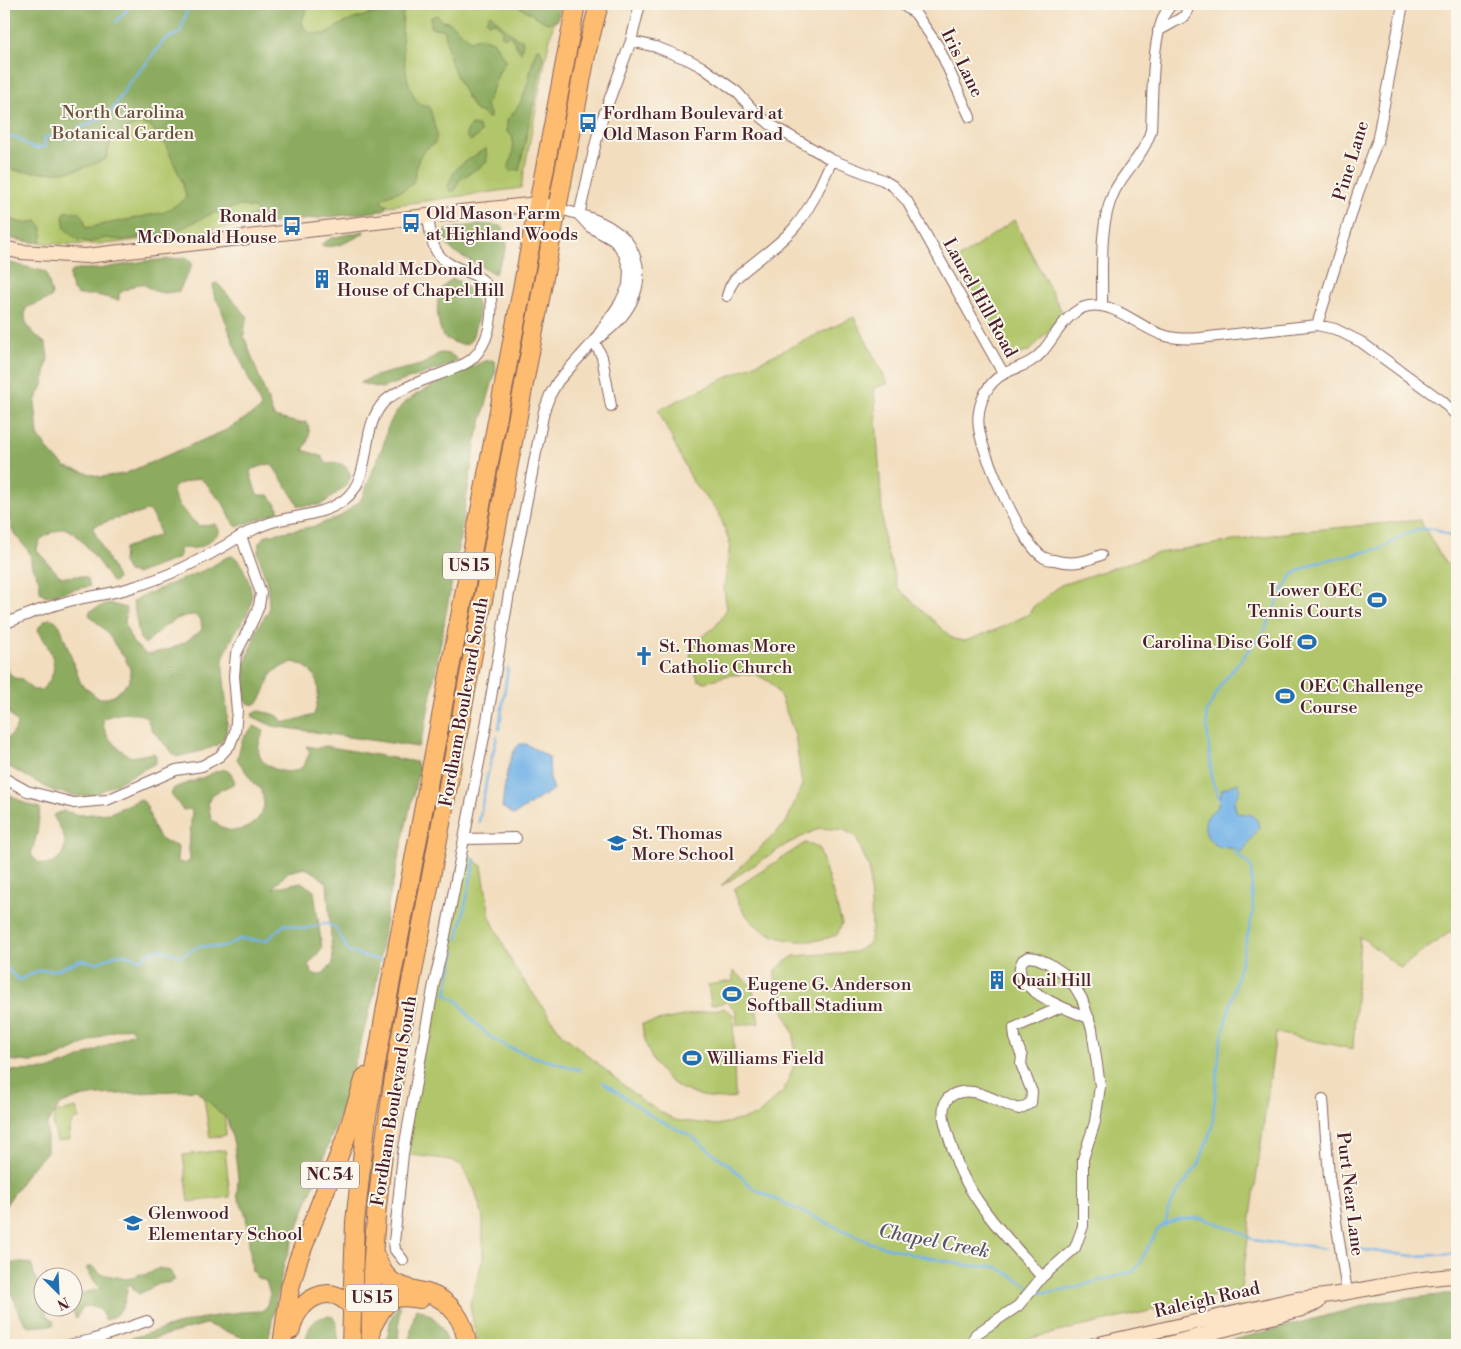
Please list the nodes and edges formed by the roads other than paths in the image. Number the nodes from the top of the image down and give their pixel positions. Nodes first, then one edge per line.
1 (576, 4) edge
2 (599, 4) edge
3 (640, 4) edge
4 (902, 4) edge
5 (1172, 4) edge
6 (1185, 4) edge
7 (1403, 4) edge
8 (1158, 31) junction
9 (630, 41) junction
10 (970, 117) dead end
11 (832, 160) junction
12 (537, 204) junction
13 (557, 208) junction
14 (579, 215) junction
15 (428, 216) junction
16 (4, 248) edge
17 (727, 296) dead end
18 (1102, 306) junction
19 (1317, 324) junction
20 (594, 341) junction
21 (1003, 373) junction
22 (611, 406) dead end
23 (1457, 416) edge
24 (241, 536) junction
25 (1101, 555) dead end
26 (4, 624) edge
27 (4, 778) edge
28 (516, 838) dead end
29 (464, 839) junction
30 (386, 1007) junction
31 (1061, 1007) junction
32 (1089, 1018) junction
33 (1323, 1099) dead end
34 (373, 1250) junction
35 (403, 1260) dead end
36 (1457, 1276) edge
37 (1042, 1277) junction
38 (1348, 1292) junction
39 (1330, 1296) junction
40 (352, 1308) junction
41 (146, 1321) dead end
42 (370, 1338) edge
43 (68, 1345) edge
44 (282, 1345) edge
45 (289, 1345) edge
46 (351, 1345) edge
47 (459, 1345) edge
48 (467, 1345) edge
49 (970, 1345) edge
50 (1094, 1345) edge
51 (1164, 1345) edge

1 - 12 highway, Fordham Boulevard South / US 15
2 - 13 highway, Fordham Boulevard South / US 15
3 - 9 street
4 - 10 street, Iris Lane
5 - 8 street
6 - 8 street
7 - 19 street, Pine Lane
8 - 18 street
9 - 11 street, Laurel Hill Road
9 - 14 street
11 - 17 street
11 - 21 street, Laurel Hill Road
12 - 13 street
12 - 15 street
12 - 30 highway, Fordham Boulevard South / US 15
13 - 14 street
13 - 34 highway, Fordham Boulevard South / US 15
14 - 20 street
15 - 16 street
15 - 24 street
18 - 19 street
18 - 21 street, Laurel Hill Road
19 - 23 street
20 - 22 street
20 - 29 street
21 - 25 street
24 - 26 street
24 - 27 street
28 - 29 street
29 - 35 street
30 - 40 highway, Fordham Boulevard South / US 15
30 - 44 highway, NC 54
31 - 32 street
31 - 32 street
31 - 37 street
32 - 37 street
33 - 38 street, Purt Near Lane
34 - 42 highway, Fordham Boulevard South / US 15
34 - 48 highway
36 - 38 street, Raleigh Road
37 - 49 street
38 - 39 street, Raleigh Road
39 - 50 street, Raleigh Road
39 - 51 street, Raleigh Road
40 - 45 highway
40 - 46 highway, Fordham Boulevard South / US 15
41 - 43 street
42 - 47 highway

